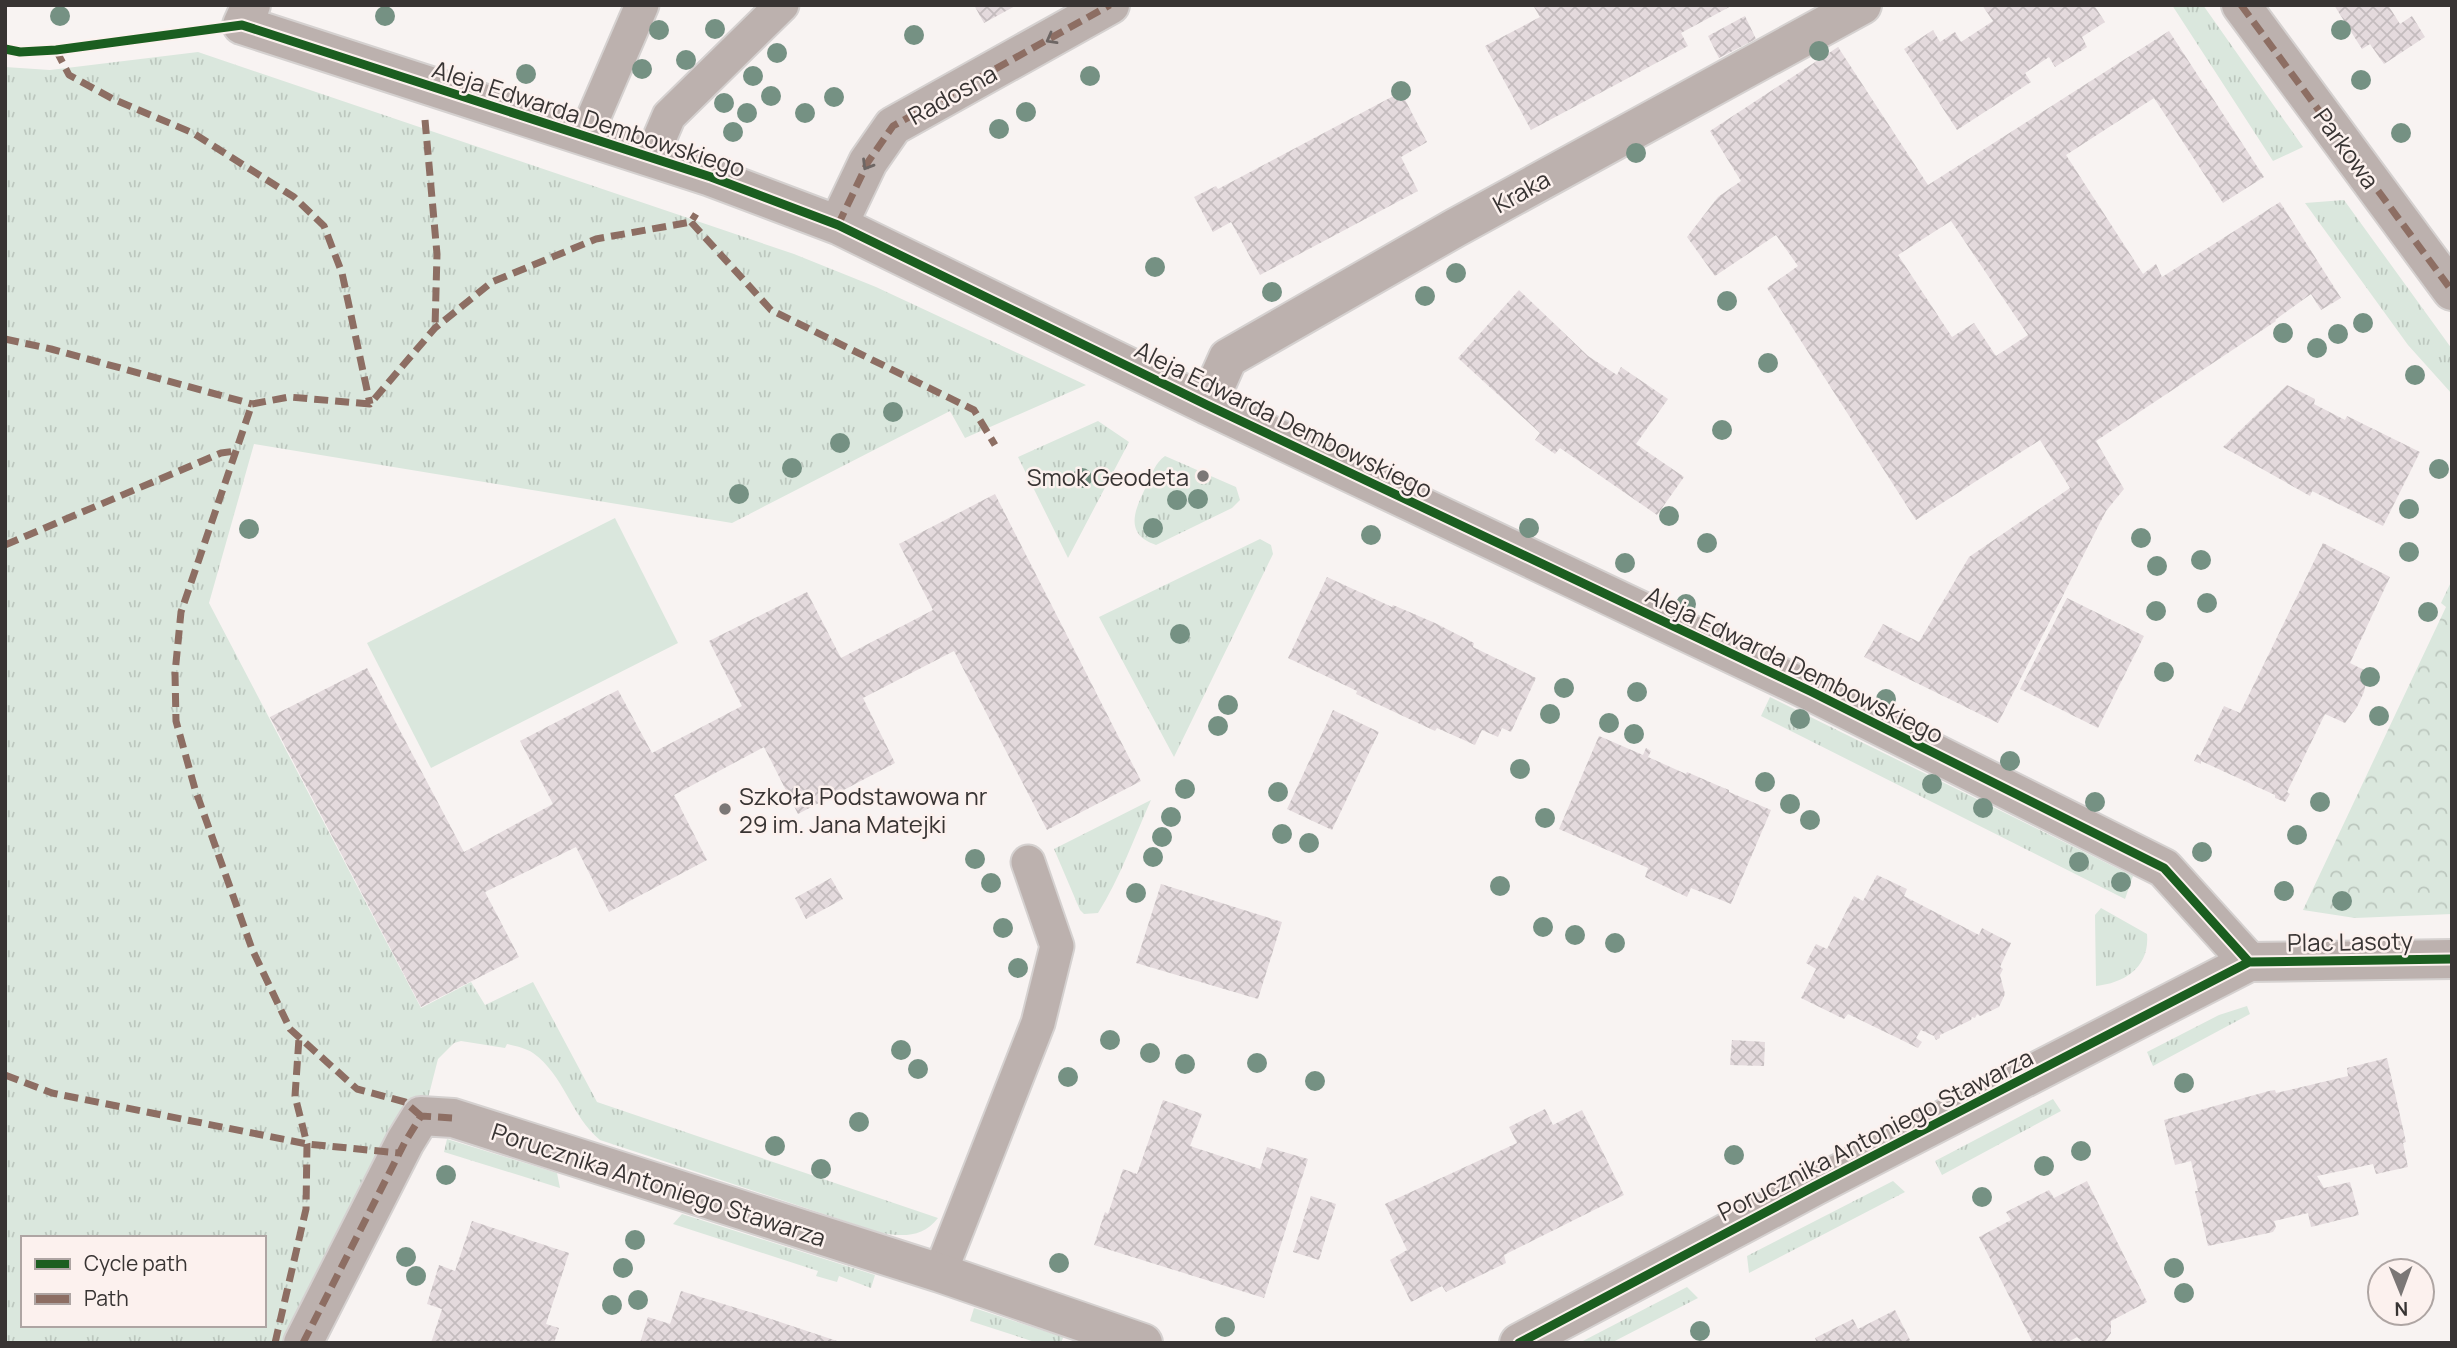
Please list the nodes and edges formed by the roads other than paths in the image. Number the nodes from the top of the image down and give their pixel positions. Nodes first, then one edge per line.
1 (251, 5) edge
2 (642, 5) edge
3 (782, 5) edge
4 (1111, 5) edge
5 (1862, 5) edge
6 (2241, 5) edge
7 (585, 137) junction
8 (651, 158) junction
9 (838, 225) junction
10 (2452, 291) edge
11 (1207, 405) junction
12 (1028, 862) dead end
13 (2452, 959) edge
14 (2249, 962) junction
15 (940, 1273) junction
16 (1139, 1342) edge
17 (303, 1343) edge
18 (1520, 1343) edge

1 - 7 street, Aleja Edwarda Dembowskiego
2 - 7 lane
3 - 8 lane
4 -> 9 street, Radosna
5 - 11 street, Kraka
6 - 10 street, Parkowa
7 - 8 street, Aleja Edwarda Dembowskiego
8 - 9 street, Aleja Edwarda Dembowskiego
9 - 11 street, Aleja Edwarda Dembowskiego
11 - 14 street, Aleja Edwarda Dembowskiego
12 - 15 lane
13 - 14 street, Plac Lasoty
14 - 18 street, Porucznika Antoniego Stawarza
15 - 16 street, Porucznika Antoniego Stawarza
15 - 17 street, Porucznika Antoniego Stawarza

